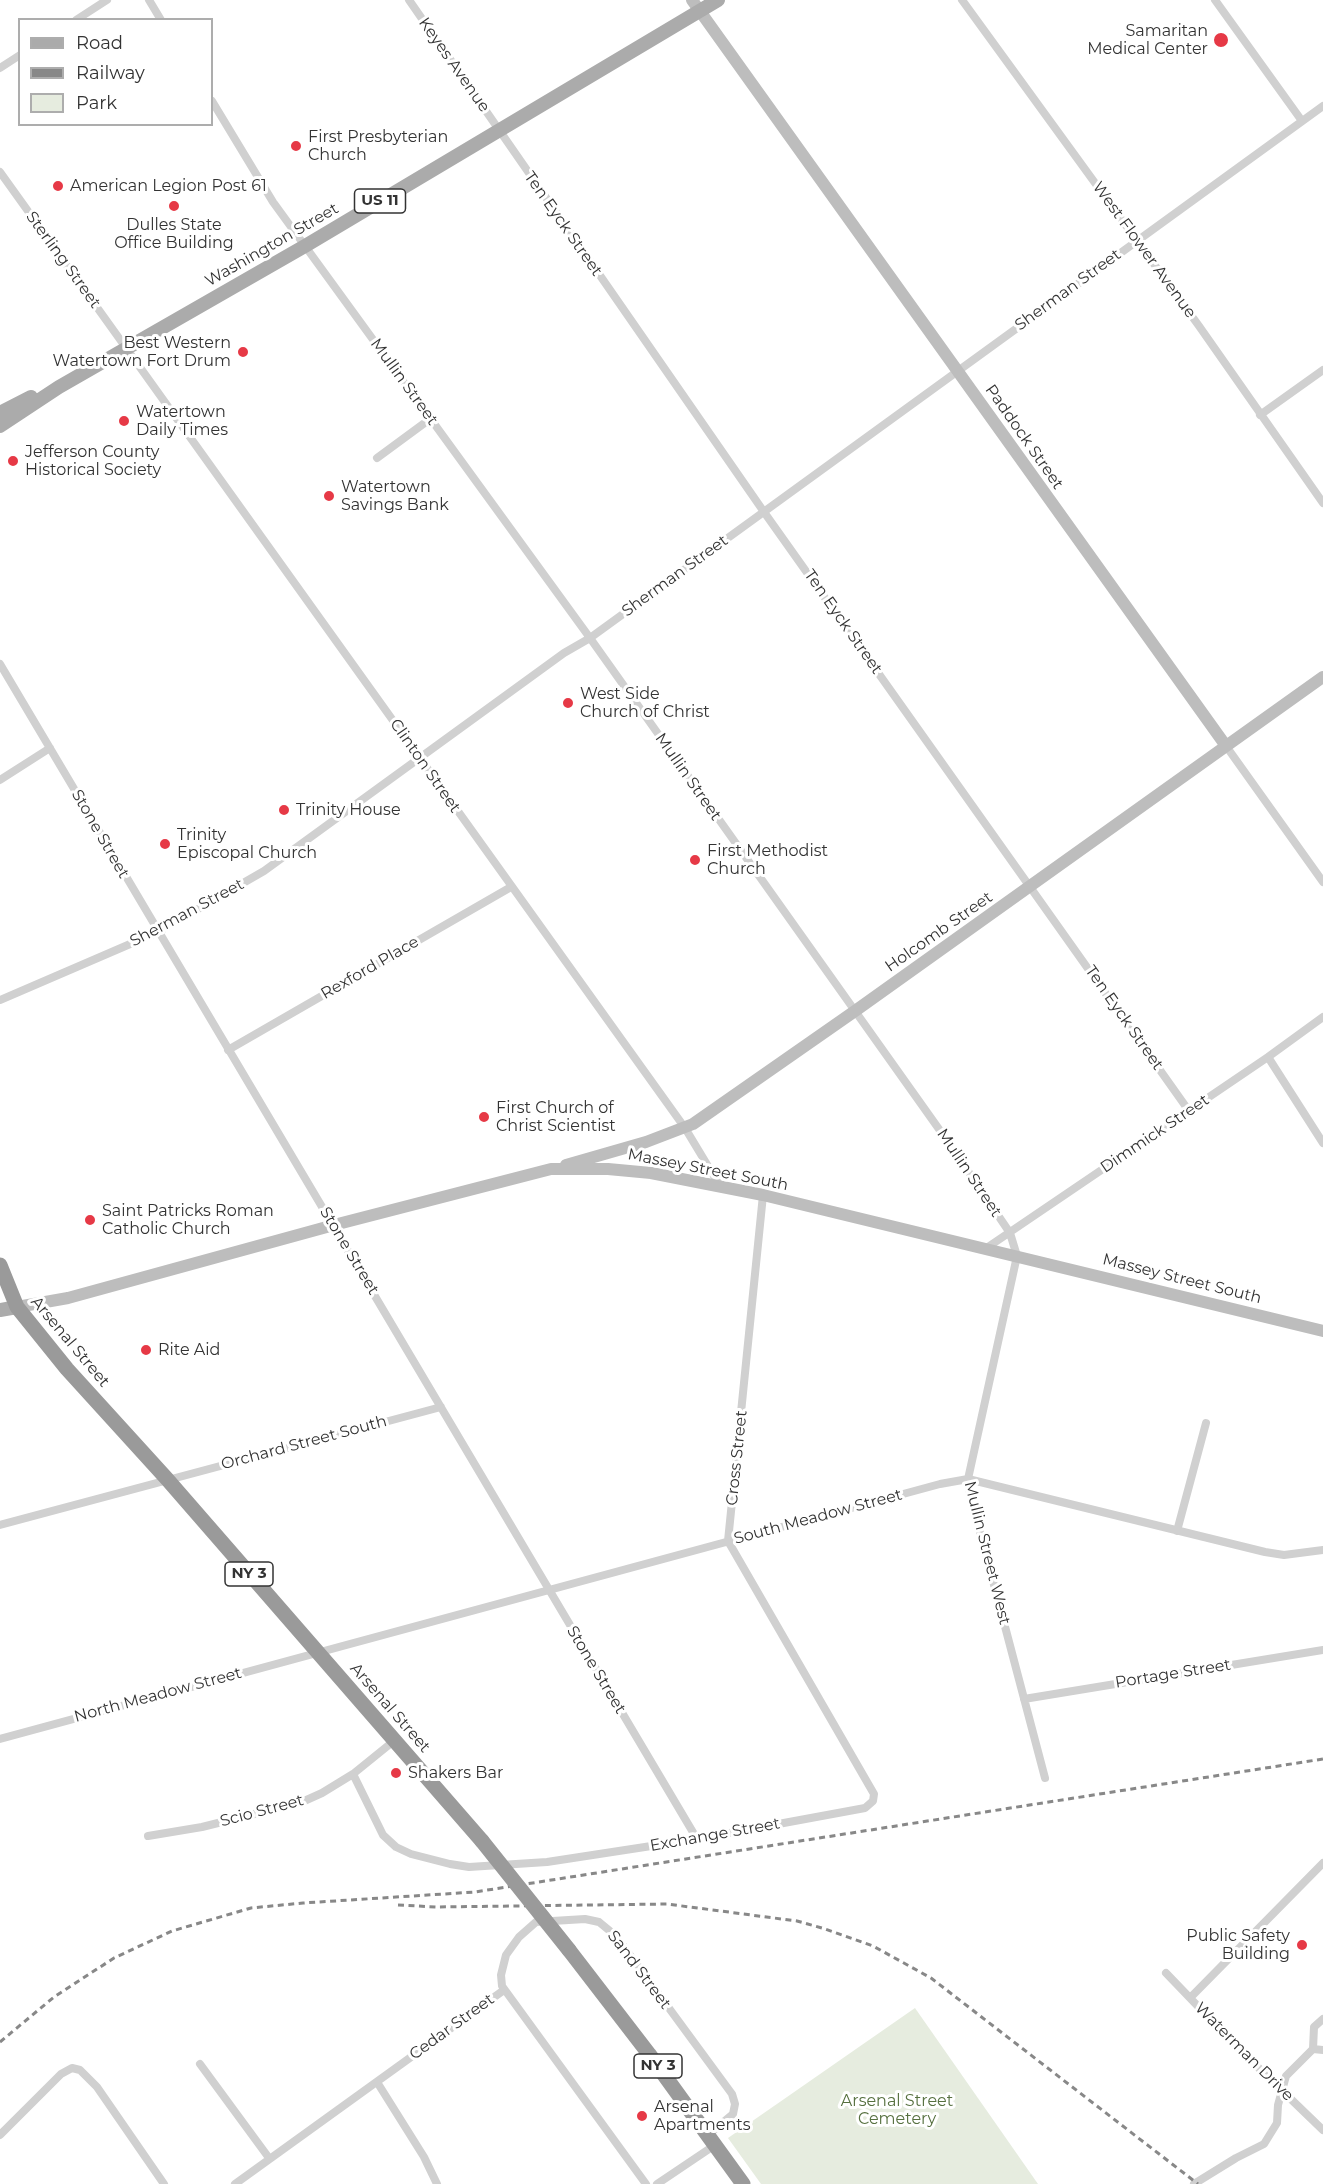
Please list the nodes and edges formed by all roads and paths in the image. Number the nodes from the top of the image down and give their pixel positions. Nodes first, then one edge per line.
1 (107, 0) edge
2 (149, 0) edge
3 (409, 0) edge
4 (718, 0) edge
5 (962, 0) edge
6 (1215, 0) edge
7 (696, 5) edge
8 (79, 18) edge
9 (160, 18) edge
10 (18, 56) edge
11 (0, 68) edge
12 (213, 103) edge
13 (1323, 105) edge
14 (1302, 121) junction
15 (498, 131) junction
16 (0, 172) edge
17 (1137, 240) junction
18 (305, 246) junction
19 (127, 348) junction
20 (1323, 370) edge
21 (957, 371) junction
22 (59, 387) junction
23 (0, 413) edge
24 (1260, 416) junction
25 (430, 419) junction
26 (0, 426) edge
27 (377, 458) dead end
28 (1323, 503) edge
29 (764, 512) junction
30 (590, 638) junction
31 (0, 664) edge
32 (1323, 677) edge
33 (1226, 746) junction
34 (50, 748) junction
35 (419, 759) junction
36 (0, 780) edge
37 (1323, 882) edge
38 (1031, 886) junction
39 (511, 887) junction
40 (158, 932) junction
41 (0, 1000) edge
42 (855, 1011) junction
43 (1323, 1017) edge
44 (228, 1050) junction
45 (1268, 1057) junction
46 (1189, 1111) junction
47 (684, 1128) junction
48 (1323, 1143) edge
49 (551, 1169) junction
50 (720, 1186) junction
51 (763, 1195) junction
52 (334, 1225) junction
53 (1010, 1233) junction
54 (985, 1249) junction
55 (1017, 1256) junction
56 (0, 1265) edge
57 (17, 1307) junction
58 (0, 1310) edge
59 (1323, 1330) edge
60 (441, 1407) junction
61 (1206, 1424) dead end
62 (167, 1479) junction
63 (968, 1479) junction
64 (0, 1525) edge
65 (1177, 1531) junction
66 (728, 1541) junction
67 (1323, 1550) edge
68 (549, 1590) junction
69 (1323, 1650) edge
70 (317, 1651) junction
71 (1024, 1699) junction
72 (0, 1739) edge
73 (395, 1740) junction
74 (353, 1774) junction
75 (1045, 1778) dead end
76 (148, 1836) dead end
77 (697, 1839) junction
78 (1323, 1863) edge
79 (1166, 1974) dead end
80 (504, 1990) junction
81 (1190, 1998) junction
82 (1323, 2019) edge
83 (1313, 2049) junction
84 (1323, 2050) edge
85 (200, 2064) dead end
86 (377, 2082) junction
87 (1282, 2091) junction
88 (1323, 2130) edge
89 (0, 2135) edge
90 (711, 2140) junction
91 (269, 2158) junction
92 (164, 2184) edge
93 (235, 2184) edge
94 (437, 2184) edge
95 (646, 2184) edge
96 (657, 2184) edge
97 (743, 2184) edge
98 (1194, 2184) edge

1 - 8 street
2 - 9 street
3 - 15 street, Keyes Avenue
4 - 7 main road, Washington Street / US 11
5 - 17 street, West Flower Avenue
6 - 14 street
7 - 15 main road, Washington Street / US 11
7 - 21 main road, Paddock Street
10 - 11 street
12 - 18 street, Mullin Street
13 - 14 street, Sherman Street
14 - 17 street, Sherman Street
15 - 18 main road, Washington Street / US 11
15 - 29 street, Ten Eyck Street
16 - 19 street, Sterling Street
17 - 21 street, Sherman Street
17 - 24 street, West Flower Avenue
18 - 19 main road, Washington Street / US 11
18 - 25 street, Mullin Street
19 - 22 main road, Washington Street / US 11
19 - 35 street, Clinton Street
20 - 24 street
21 - 29 street, Sherman Street
21 - 33 main road, Paddock Street
22 - 23 main road, Washington Street / US 11
22 - 26 main road, Washington Street / US 11
24 - 28 street, West Flower Avenue
25 - 27 street
25 - 30 street, Mullin Street
29 - 30 street, Sherman Street
29 - 38 street, Ten Eyck Street
30 - 35 street, Sherman Street
30 - 42 street, Mullin Street
31 - 34 street, Stone Street
32 - 33 main road, Holcomb Street
33 - 37 street, Paddock Street
33 - 38 main road, Holcomb Street
34 - 36 street
34 - 40 street, Stone Street
35 - 39 street, Clinton Street
35 - 40 street, Sherman Street
38 - 42 main road, Holcomb Street
38 - 46 street, Ten Eyck Street
39 - 44 street, Rexford Place
39 - 47 street, Clinton Street
40 - 41 street, Sherman Street
40 - 44 street, Stone Street
42 - 47 main road, Holcomb Street
42 - 53 street, Mullin Street
43 - 45 street, Dimmick Street
44 - 52 street, Stone Street
45 - 46 street, Dimmick Street
45 - 48 street
46 - 53 street, Dimmick Street
47 - 49 main road, Holcomb Street
47 - 50 street, Clinton Street
49 - 50 main road, Massey Street South
49 - 52 main road, Massey Street South
50 - 51 main road, Massey Street South
51 - 54 main road, Massey Street South
51 - 66 street, Cross Street
52 - 57 main road, Massey Street South
52 - 60 street, Stone Street
53 - 54 street, Dimmick Street
53 - 55 street, Mullin Street
54 - 55 main road, Massey Street South
55 - 59 main road, Massey Street South
55 - 63 street, Mullin Street West
56 - 57 highway, Arsenal Street / NY 3
57 - 58 main road
57 - 62 highway, Arsenal Street / NY 3
60 - 62 street, Orchard Street South
60 - 68 street, Stone Street
61 - 65 street
62 - 64 street, Orchard Street South
62 - 70 highway, Arsenal Street / NY 3
63 - 65 street, South Meadow Street
63 - 66 street, South Meadow Street
63 - 71 street, Mullin Street West
65 - 67 street, South Meadow Street
66 - 68 street, South Meadow Street
66 - 77 street, Exchange Street
68 - 70 street, South Meadow Street
68 - 77 street, Stone Street
69 - 71 street, Portage Street
70 - 72 street, North Meadow Street
70 - 73 highway, Arsenal Street / NY 3
71 - 75 street, Mullin Street West
73 - 74 street, Scio Street
73 - 90 highway, Arsenal Street / NY 3, bridge
74 - 76 street, Scio Street
74 - 77 street, Exchange Street
78 - 81 street
79 - 81 street, Waterman Drive
80 - 86 street, Cedar Street
80 - 90 street, Sand Street
80 - 95 street, Cedar Street
81 - 87 street, Waterman Drive
82 - 83 street
83 - 84 street
83 - 87 street
85 - 91 street
86 - 91 street, Cedar Street
86 - 94 street
87 - 88 street, Waterman Drive
87 - 98 street
89 - 92 street
90 - 96 street
90 - 97 highway, Arsenal Street / NY 3
91 - 93 street, Cedar Street

